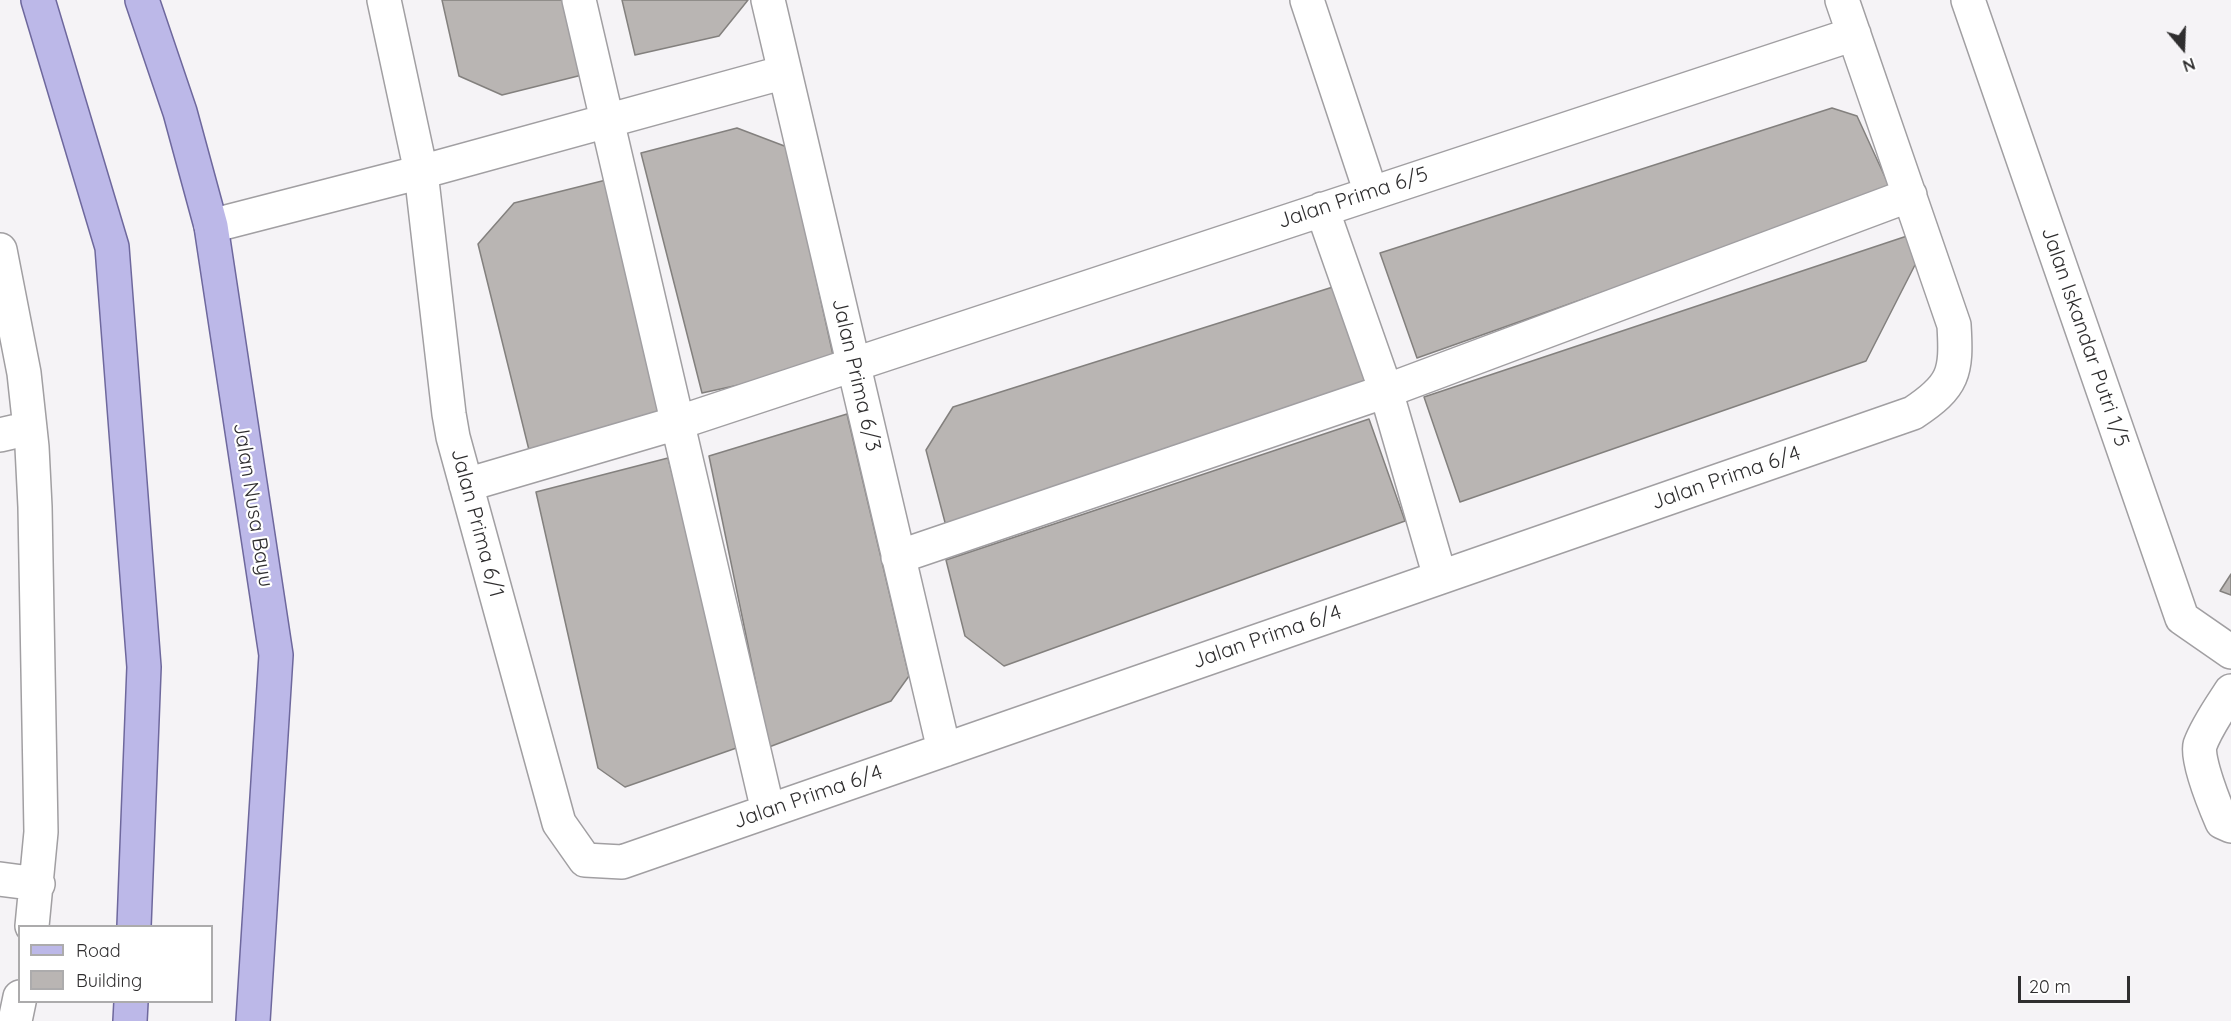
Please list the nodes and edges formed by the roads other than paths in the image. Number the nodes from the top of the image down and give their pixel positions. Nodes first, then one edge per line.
1 (38, 0) edge
2 (142, 0) edge
3 (384, 0) edge
4 (579, 0) edge
5 (768, 0) edge
6 (1307, 0) edge
7 (1842, 0) edge
8 (1968, 0) edge
9 (1854, 34) junction
10 (785, 72) junction
11 (607, 122) junction
12 (421, 172) junction
13 (1371, 193) junction
14 (1910, 195) junction
15 (1322, 209) junction
16 (211, 226) junction
17 (0, 250) edge
18 (853, 363) junction
19 (1386, 391) junction
20 (677, 423) junction
21 (15, 432) edge
22 (466, 485) junction
23 (898, 557) junction
24 (1440, 577) junction
25 (2231, 652) edge
26 (2231, 691) edge
27 (944, 750) junction
28 (768, 811) junction
29 (2231, 826) edge
30 (622, 862) joint
31 (0, 879) edge
32 (38, 884) junction
33 (32, 925) edge
34 (134, 925) edge
35 (19, 1003) edge
36 (131, 1003) edge
37 (15, 1021) edge
38 (130, 1021) edge
39 (253, 1021) edge

1 - 34 main road
2 - 16 main road, Jalan Nusa Bayu
3 - 12 street, Jalan Prima 6/1
4 - 11 street
5 - 10 street, Jalan Prima 6/3
6 - 13 street
7 - 9 street, Jalan Prima 6/4
8 - 25 street, Jalan Iskandar Putri 1/5
9 - 13 street, Jalan Prima 6/5
9 - 14 street, Jalan Prima 6/4
10 - 11 street
10 - 18 street, Jalan Prima 6/3
11 - 12 street
11 - 20 street
12 - 16 street
12 - 22 street, Jalan Prima 6/1
13 - 15 street, Jalan Prima 6/5
14 - 19 street
14 - 24 street, Jalan Prima 6/4
15 - 18 street, Jalan Prima 6/5
15 - 19 street
16 - 39 main road, Jalan Nusa Bayu
17 - 21 street
18 - 20 street, Jalan Prima 6/5
18 - 23 street, Jalan Prima 6/3
19 - 23 street
19 - 24 street
20 - 22 street, Jalan Prima 6/5
20 - 28 street
21 - 32 street
22 - 30 street, Jalan Prima 6/1
23 - 27 street, Jalan Prima 6/3
24 - 27 street, Jalan Prima 6/4
26 - 29 street
27 - 28 street, Jalan Prima 6/4
28 - 30 street, Jalan Prima 6/4
31 - 32 street
32 - 33 street
35 - 37 street
36 - 38 main road

